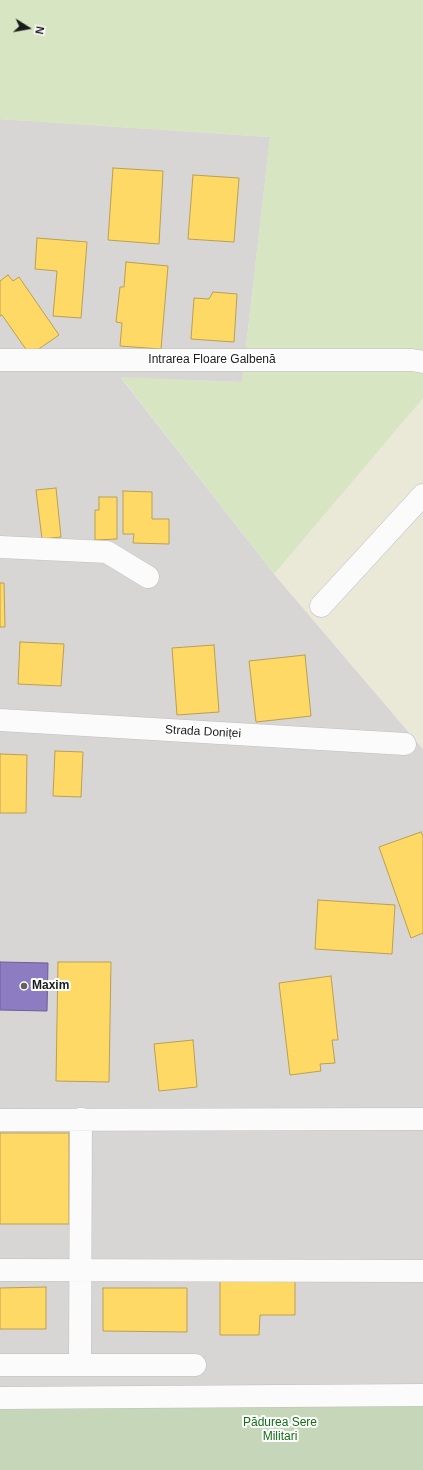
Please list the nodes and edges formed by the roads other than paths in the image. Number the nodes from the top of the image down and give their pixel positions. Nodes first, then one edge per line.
1 (0, 360) edge
2 (423, 362) edge
3 (423, 495) edge
4 (0, 547) edge
5 (148, 577) dead end
6 (321, 606) dead end
7 (0, 720) edge
8 (405, 744) dead end
9 (81, 1119) junction
10 (423, 1119) edge
11 (0, 1120) edge
12 (0, 1270) edge
13 (81, 1270) junction
14 (423, 1271) edge
15 (80, 1364) junction
16 (0, 1365) edge
17 (195, 1365) dead end
18 (423, 1395) edge
19 (0, 1398) edge

1 - 2 street, Intrarea Floare Galbenă
3 - 6 street
4 - 5 street
7 - 8 street, Strada Doniței
9 - 10 street
9 - 11 street
9 - 13 street
12 - 13 street
13 - 14 street
13 - 15 street
15 - 16 street
15 - 17 street
18 - 19 street

